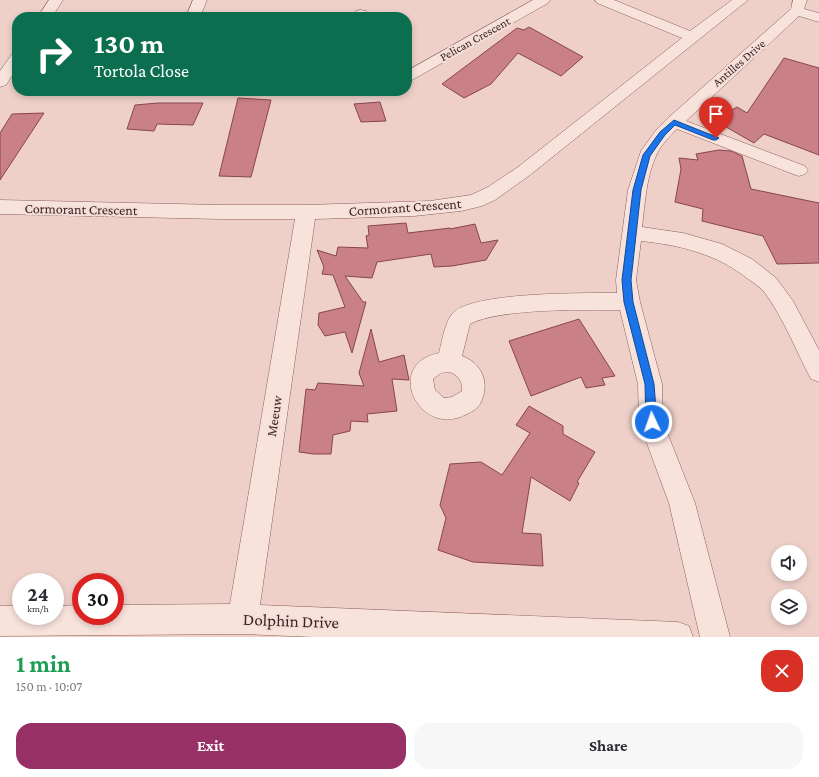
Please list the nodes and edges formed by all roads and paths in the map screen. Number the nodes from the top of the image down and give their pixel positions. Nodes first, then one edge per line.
1 (56, 0) edge
2 (200, 0) edge
3 (543, 0) edge
4 (602, 0) edge
5 (741, 0) edge
6 (799, 6) edge
7 (48, 12) edge
8 (195, 12) edge
9 (819, 18) edge
10 (692, 37) junction
11 (12, 59) edge
12 (0, 61) edge
13 (12, 64) edge
14 (412, 74) edge
15 (0, 82) edge
16 (674, 122) junction
17 (799, 170) dead end
18 (0, 207) edge
19 (306, 212) junction
20 (633, 233) junction
21 (629, 302) junction
22 (448, 362) dead end
23 (819, 372) edge
24 (243, 619) junction
25 (0, 621) edge
26 (678, 637) edge
27 (715, 637) edge

1 - 7 street
2 - 8 street
3 - 14 street, Pelican Crescent
4 - 10 street
5 - 10 street, Cormorant Crescent
6 - 9 street
6 - 16 street, Antilles Drive
10 - 19 street, Cormorant Crescent
11 - 12 street
13 - 15 street
16 - 17 street
16 - 20 street, Antilles Drive
18 - 19 street, Cormorant Crescent
19 - 24 street, Meeuw
20 - 21 street, Antilles Drive
20 - 23 street
21 - 22 street
21 - 27 street, Antilles Drive
24 - 25 street, Dolphin Drive
24 - 26 street, Dolphin Drive

